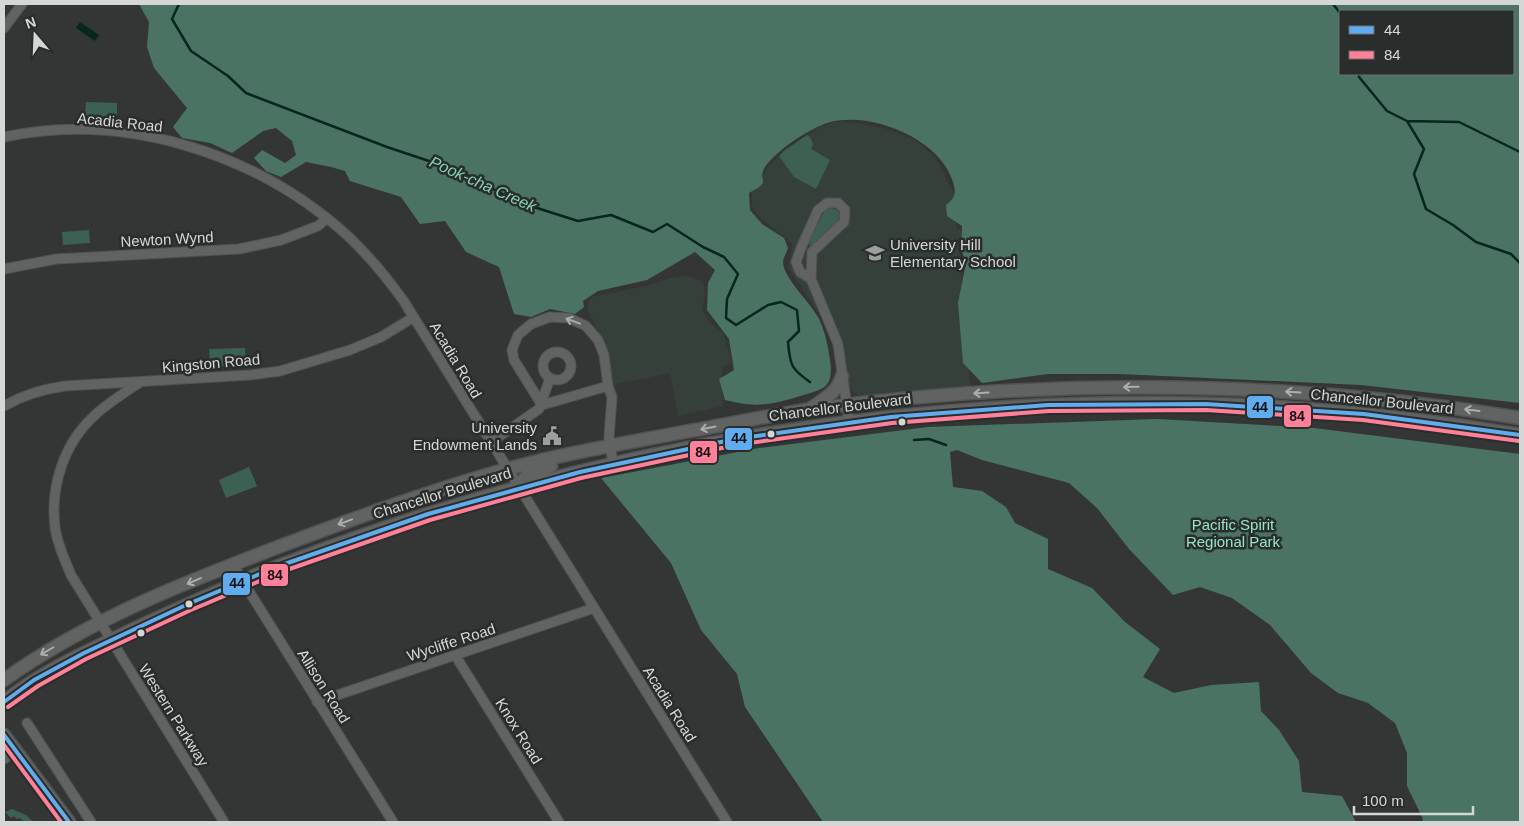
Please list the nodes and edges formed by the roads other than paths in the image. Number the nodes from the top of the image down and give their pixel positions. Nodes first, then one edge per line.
1 (22, 4) edge
2 (4, 28) edge
3 (4, 137) edge
4 (327, 218) junction
5 (801, 248) junction
6 (812, 252) junction
7 (4, 269) edge
8 (811, 279) junction
9 (414, 317) junction
10 (842, 376) junction
11 (550, 378) dead end
12 (139, 382) junction
13 (608, 386) junction
14 (542, 405) junction
15 (847, 405) junction
16 (4, 406) edge
17 (809, 410) junction
18 (1520, 418) edge
19 (849, 420) junction
20 (1520, 435) edge
21 (491, 442) junction
22 (611, 446) junction
23 (584, 452) junction
24 (613, 464) junction
25 (508, 469) junction
26 (519, 486) junction
27 (233, 564) junction
28 (242, 580) junction
29 (594, 608) junction
30 (100, 623) junction
31 (111, 640) junction
32 (455, 655) junction
33 (4, 680) edge
34 (4, 702) edge
35 (317, 702) junction
36 (27, 723) dead end
37 (4, 735) edge
38 (15, 751) junction
39 (4, 759) edge
40 (65, 821) edge
41 (90, 822) edge
42 (224, 822) edge
43 (393, 822) edge
44 (559, 822) edge
45 (727, 822) edge

1 - 2 street
3 - 4 street, Acadia Road
4 - 7 street, Newton Wynd
4 - 9 street, Acadia Road
5 - 6 street
5 - 6 street
5 - 8 street
6 - 8 street
8 - 10 street
9 - 12 street, Kingston Road
9 - 21 street, Acadia Road
10 - 15 street
10 - 17 main road
11 - 14 street
12 - 16 street, Kingston Road
12 - 30 street, Western Parkway
13 - 14 street
13 -> 14 street
13 - 22 street
14 - 21 street
15 - 17 main road, Chancellor Boulevard
18 -> 15 main road, Chancellor Boulevard
15 - 19 street
17 -> 22 main road, Chancellor Boulevard
19 - 20 main road, Chancellor Boulevard
19 - 24 main road, Chancellor Boulevard
21 - 25 street, Acadia Road
22 - 23 main road, Chancellor Boulevard
22 - 24 street
23 - 25 main road, Chancellor Boulevard
23 - 26 main road
24 - 26 main road, Chancellor Boulevard
25 - 26 street, Acadia Road
25 -> 27 main road, Chancellor Boulevard
26 - 28 main road, Chancellor Boulevard
26 - 29 street, Acadia Road
27 - 28 street, Allison Road
27 -> 30 main road, Chancellor Boulevard
28 - 31 main road, Chancellor Boulevard
28 - 35 street, Allison Road
29 - 32 street, Wycliffe Road
29 - 45 street, Acadia Road
30 - 31 street, Western Parkway
30 -> 33 main road, Chancellor Boulevard
31 - 34 main road, Chancellor Boulevard
31 - 42 street, Western Parkway
32 - 35 street, Wycliffe Road
32 - 44 street, Knox Road
35 - 43 street, Allison Road
36 - 41 street
37 - 38 main road
38 - 39 street
38 - 40 main road

